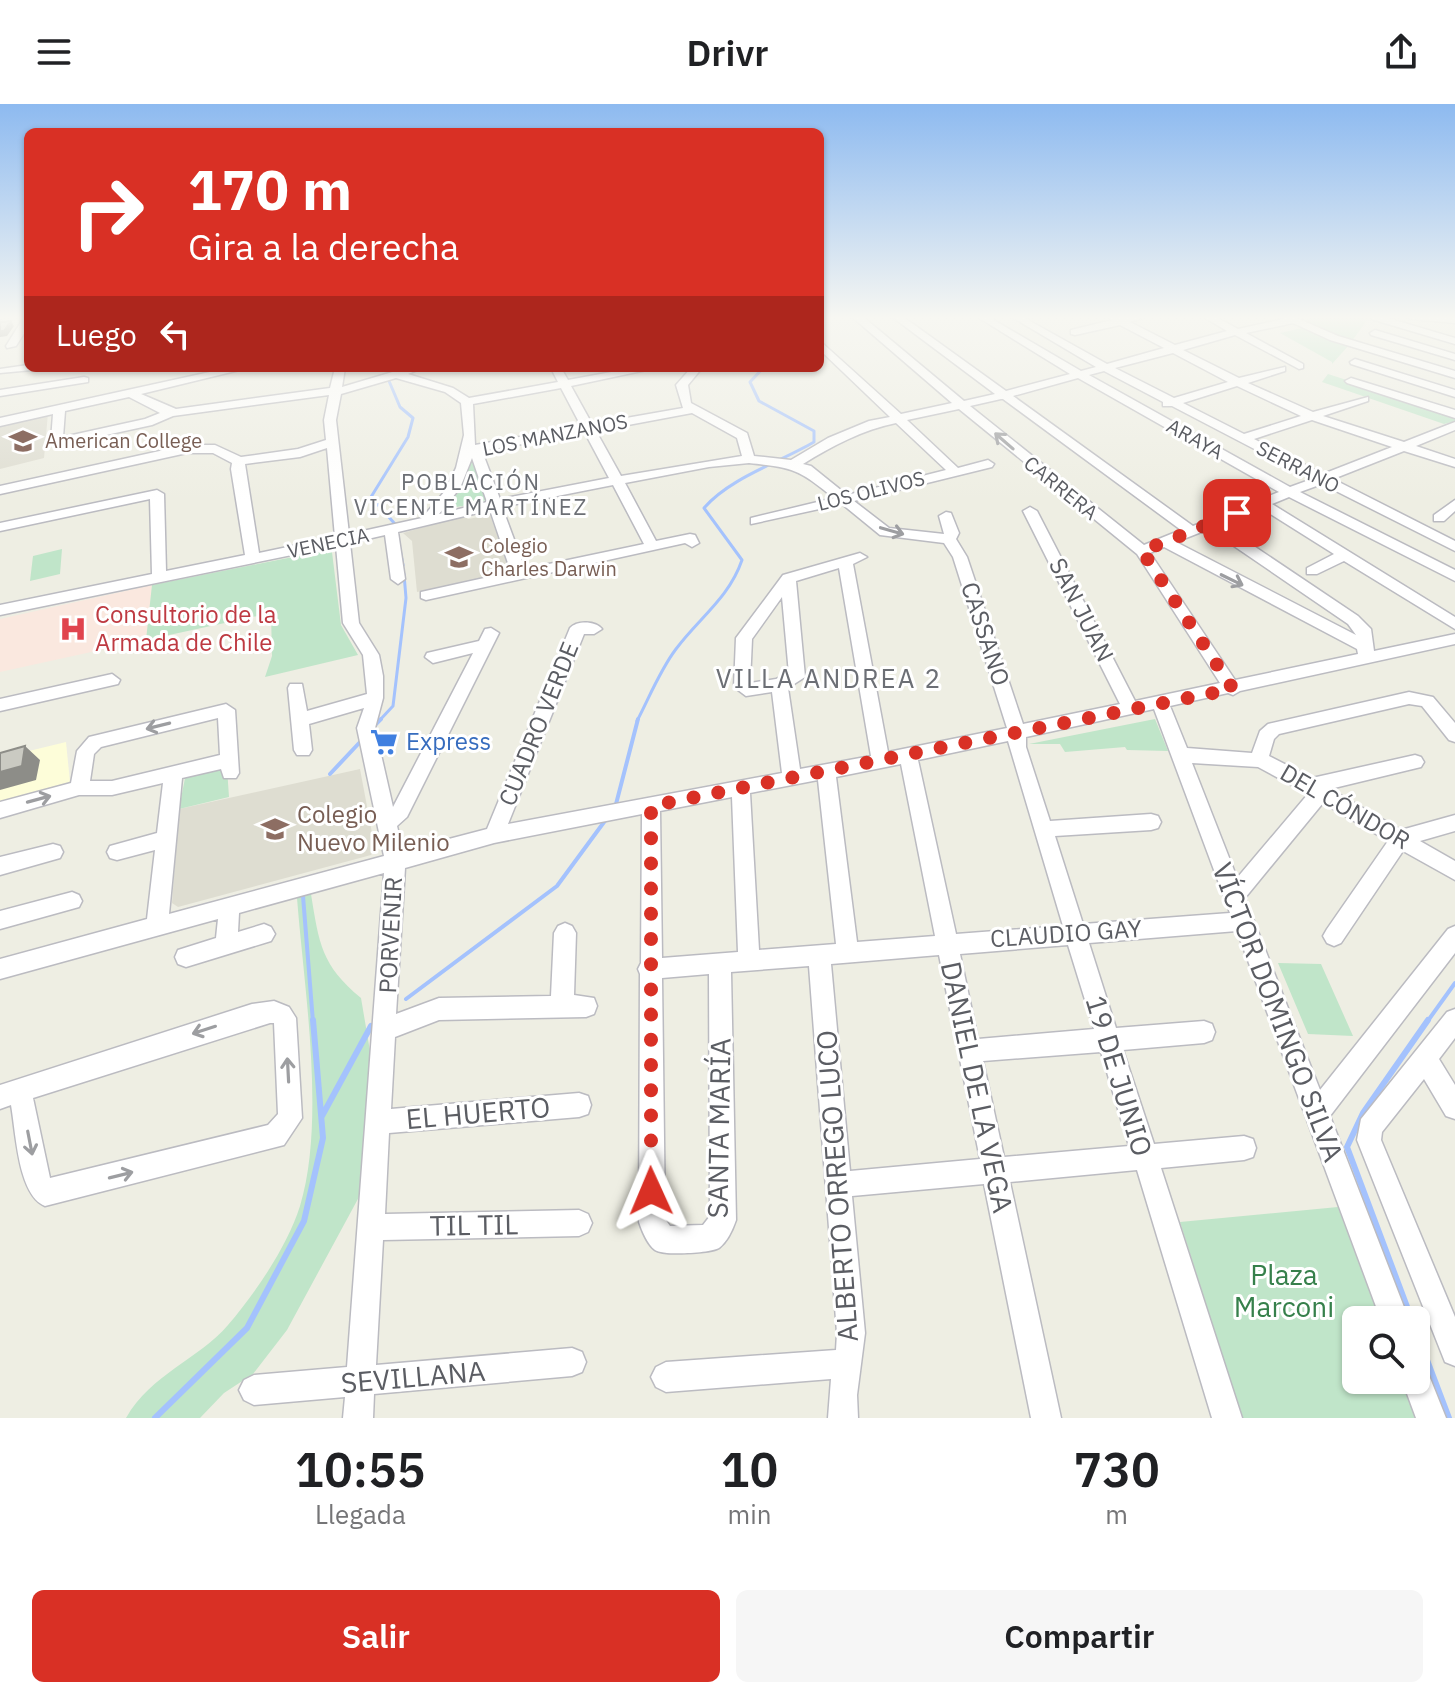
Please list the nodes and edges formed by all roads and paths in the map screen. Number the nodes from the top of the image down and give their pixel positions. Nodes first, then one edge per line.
1 (83, 377) edge
2 (166, 377) edge
3 (202, 377) edge
4 (211, 377) edge
5 (338, 377) edge
6 (389, 377) edge
7 (406, 377) edge
8 (561, 377) edge
9 (600, 377) edge
10 (687, 377) edge
11 (856, 377) edge
12 (929, 377) edge
13 (976, 377) edge
14 (1075, 377) edge
15 (1082, 377) edge
16 (1125, 377) edge
17 (1228, 377) edge
18 (1253, 377) edge
19 (1402, 377) edge
20 (1433, 377) edge
21 (80, 381) junction
22 (1351, 381) dead end
23 (1237, 382) junction
24 (564, 384) junction
25 (1426, 385) junction
26 (163, 386) junction
27 (205, 387) dead end
28 (334, 391) junction
29 (130, 393) junction
30 (1455, 394) edge
31 (0, 396) edge
32 (1001, 396) junction
33 (1364, 399) dead end
34 (467, 402) junction
35 (1174, 402) junction
36 (73, 404) junction
37 (962, 405) junction
38 (59, 408) junction
39 (691, 410) junction
40 (1146, 411) junction
41 (170, 413) junction
42 (1314, 417) junction
43 (112, 418) dead end
44 (899, 418) junction
45 (0, 422) edge
46 (1454, 422) edge
47 (588, 430) junction
48 (58, 436) junction
49 (1242, 439) junction
50 (333, 442) junction
51 (1402, 447) junction
52 (472, 450) junction
53 (749, 459) junction
54 (239, 461) junction
55 (790, 463) junction
56 (1455, 463) edge
57 (988, 464) dead end
58 (954, 471) junction
59 (1321, 480) junction
60 (615, 481) junction
61 (0, 490) edge
62 (1292, 492) junction
63 (845, 498) junction
64 (1262, 503) junction
65 (496, 504) junction
66 (1455, 504) edge
67 (1030, 511) dead end
68 (946, 516) dead end
69 (429, 518) junction
70 (1439, 518) dead end
71 (756, 521) dead end
72 (1211, 524) junction
73 (0, 527) edge
74 (399, 528) junction
75 (1191, 531) junction
76 (949, 539) junction
77 (343, 540) junction
78 (1164, 542) junction
79 (692, 543) dead end
80 (651, 544) junction
81 (1455, 547) edge
82 (1142, 551) junction
83 (1345, 554) junction
84 (253, 558) junction
85 (1312, 571) dead end
86 (519, 574) junction
87 (159, 576) junction
88 (1455, 576) edge
89 (788, 578) junction
90 (398, 579) dead end
91 (426, 595) dead end
92 (0, 610) edge
93 (1455, 625) edge
94 (594, 629) dead end
95 (1455, 639) edge
96 (1366, 653) junction
97 (433, 657) dead end
98 (112, 680) dead end
99 (779, 685) junction
100 (296, 688) dead end
101 (1233, 689) junction
102 (375, 698) junction
103 (1161, 704) junction
104 (0, 705) edge
105 (1131, 709) junction
106 (300, 720) junction
107 (1017, 732) junction
108 (1455, 735) edge
109 (303, 750) dead end
110 (1181, 755) junction
111 (908, 756) junction
112 (1259, 760) junction
113 (881, 761) junction
114 (1415, 762) dead end
115 (826, 772) junction
116 (173, 775) junction
117 (792, 779) junction
118 (79, 788) junction
119 (741, 789) junction
120 (1316, 789) junction
121 (651, 806) junction
122 (0, 810) edge
123 (1151, 822) dead end
124 (1455, 823) edge
125 (387, 824) junction
126 (1043, 829) junction
127 (494, 835) junction
128 (1401, 838) junction
129 (167, 839) junction
130 (53, 852) dead end
131 (117, 852) dead end
132 (395, 861) junction
133 (0, 866) edge
134 (1455, 871) edge
135 (1234, 896) junction
136 (72, 901) dead end
137 (229, 907) junction
138 (0, 920) edge
139 (1244, 921) junction
140 (157, 926) junction
141 (565, 933) dead end
142 (264, 934) dead end
143 (1075, 934) junction
144 (1334, 936) dead end
145 (1455, 936) edge
146 (947, 944) junction
147 (226, 945) junction
148 (847, 950) junction
149 (819, 953) junction
150 (186, 957) dead end
151 (749, 960) junction
152 (720, 962) junction
153 (0, 969) edge
154 (649, 969) junction
155 (562, 1006) junction
156 (586, 1006) dead end
157 (1455, 1020) edge
158 (385, 1029) junction
159 (1204, 1032) dead end
160 (1108, 1042) junction
161 (969, 1051) junction
162 (1424, 1058) junction
163 (10, 1094) edge
164 (579, 1105) dead end
165 (1455, 1107) edge
166 (1317, 1113) junction
167 (377, 1122) junction
168 (1244, 1148) dead end
169 (1144, 1157) junction
170 (995, 1171) junction
171 (838, 1185) junction
172 (579, 1223) dead end
173 (369, 1227) junction
174 (1390, 1306) edge
175 (1455, 1352) edge
176 (572, 1362) dead end
177 (848, 1363) junction
178 (666, 1377) dead end
179 (360, 1382) junction
180 (254, 1390) dead end
181 (1422, 1394) edge
182 (358, 1418) edge
183 (843, 1418) edge
184 (1046, 1418) edge
185 (1227, 1418) edge
186 (1431, 1418) edge

1 - 21 street
2 - 26 street
3 - 26 street
4 - 27 street
5 - 28 street, PORVENIR
6 - 28 street
7 - 34 street
8 - 24 street
9 - 24 street
10 - 39 street
11 - 44 street
12 - 37 street, CARRERA
13 - 32 street
14 - 32 street
15 - 40 street, ARAYA
16 - 35 street, SERRANO
17 - 23 street
18 - 23 street
19 - 25 street
20 - 25 street
21 - 31 street
21 - 36 street
22 - 46 street
23 - 35 street
23 - 42 street
24 - 34 street
24 - 47 street
25 - 30 street
26 - 29 street
28 - 41 street
28 - 50 street, PORVENIR
29 - 36 street
29 - 41 street
32 - 37 street
32 - 75 street
33 - 42 street
34 - 52 street
35 - 40 street
35 - 49 street, SERRANO
36 - 38 street
37 - 44 street
82 -> 37 street, CARRERA
38 - 45 street
38 - 48 street
39 - 47 street, LOS MANZANOS
39 - 53 street
40 - 62 street, ARAYA
41 - 48 street
42 - 49 street
42 - 51 street
43 - 48 street
44 - 55 street
44 - 58 street
46 - 51 street
47 - 52 street, LOS MANZANOS
47 - 60 street
49 - 59 street, SERRANO
50 - 54 street
50 - 77 street, PORVENIR
51 - 56 street
51 - 59 street
52 - 65 street
52 - 69 street
53 - 55 street, VENECIA
53 - 60 street, VENECIA
54 - 61 street
54 - 84 street
55 - 63 street, VENECIA
57 - 58 street, LOS OLIVOS
58 - 63 street, LOS OLIVOS
59 - 62 street
59 - 81 street, SERRANO
60 - 65 street, VENECIA
60 - 80 street
62 - 64 street
62 - 88 street, ARAYA
63 - 71 street, LOS OLIVOS
63 -> 76 street, VENECIA
64 - 72 street
64 - 83 street
65 - 69 street, VENECIA
65 - 86 street
66 - 70 street
67 - 105 street, SAN JUAN
68 - 76 street, CASSANO
69 - 74 street, VENECIA
72 - 75 street
72 - 96 street
73 - 87 street
74 - 77 street, VENECIA
74 - 90 street
75 - 78 street
76 - 107 street, CASSANO
77 - 84 street, VENECIA
77 - 102 street, PORVENIR
78 - 82 street
78 -> 96 street
79 - 80 street
80 - 86 street
82 - 101 street, CARRERA
83 - 85 street
83 - 93 street
84 - 87 street, VENECIA
86 - 91 street
87 - 92 street, VENECIA
89 - 99 street
89 - 99 street
89 - 113 street
93 - 96 street
94 - 127 street, CUADRO VERDE
95 - 96 street
96 - 101 street
97 - 125 street
98 - 104 street
99 - 117 street
100 - 106 street
101 - 103 street
102 - 106 street
102 - 125 street, PORVENIR
103 - 105 street
103 - 110 street, VÍCTOR DOMINGO SILVA
105 - 107 street
106 - 109 street
107 - 111 street
107 - 126 street, 19 DE JUNIO
108 - 112 street
110 - 112 street, DEL CÓNDOR
110 - 135 street, VÍCTOR DOMINGO SILVA
111 - 113 street
111 - 146 street, DANIEL DE LA VEGA
112 - 120 street, DEL CÓNDOR
113 - 115 street
114 - 120 street
115 - 117 street
115 - 148 street
116 - 118 street
116 -> 118 street
116 - 129 street
117 - 119 street
122 -> 118 street
119 - 121 street
119 - 151 street
120 - 128 street, DEL CÓNDOR
120 - 135 street
121 - 127 street
121 - 154 street, SANTA MARÍA
123 - 126 street
124 - 128 street
125 - 132 street, PORVENIR
126 - 143 street, 19 DE JUNIO
127 - 132 street
128 - 134 street, DEL CÓNDOR
128 - 144 street
129 - 131 street
129 - 140 street
130 - 133 street
132 - 137 street
132 - 158 street, PORVENIR
135 - 139 street, VÍCTOR DOMINGO SILVA
136 - 138 street
137 - 140 street
137 - 147 street
139 - 143 street, CLAUDIO GAY
139 - 166 street, VÍCTOR DOMINGO SILVA
140 - 153 street
141 - 155 street
142 - 147 street
143 - 146 street, CLAUDIO GAY
143 - 160 street, 19 DE JUNIO
145 - 166 street
146 - 148 street, CLAUDIO GAY
146 - 161 street, DANIEL DE LA VEGA
147 - 150 street
148 - 149 street, CLAUDIO GAY
149 - 151 street, CLAUDIO GAY
149 - 171 street, ALBERTO ORREGO LUCO
151 - 152 street, CLAUDIO GAY
152 - 154 street, CLAUDIO GAY
152 - 154 street, SANTA MARÍA
155 - 156 street
155 - 158 street
157 - 162 street
158 - 167 street, PORVENIR
159 - 160 street
160 - 161 street
160 - 169 street, 19 DE JUNIO
161 - 170 street, DANIEL DE LA VEGA
162 - 165 street
162 - 175 street
163 -> 163 street
164 - 167 street, EL HUERTO
166 - 174 street, VÍCTOR DOMINGO SILVA
167 - 173 street, PORVENIR
168 - 169 street
169 - 170 street
169 - 185 street, 19 DE JUNIO
170 - 171 street
170 - 184 street, DANIEL DE LA VEGA
171 - 177 street, ALBERTO ORREGO LUCO
172 - 173 street, TIL TIL
173 - 179 street, PORVENIR
176 - 179 street, SEVILLANA
177 - 178 street
177 - 183 street, ALBERTO ORREGO LUCO
179 - 180 street, SEVILLANA
179 - 182 street, PORVENIR
181 - 186 street

